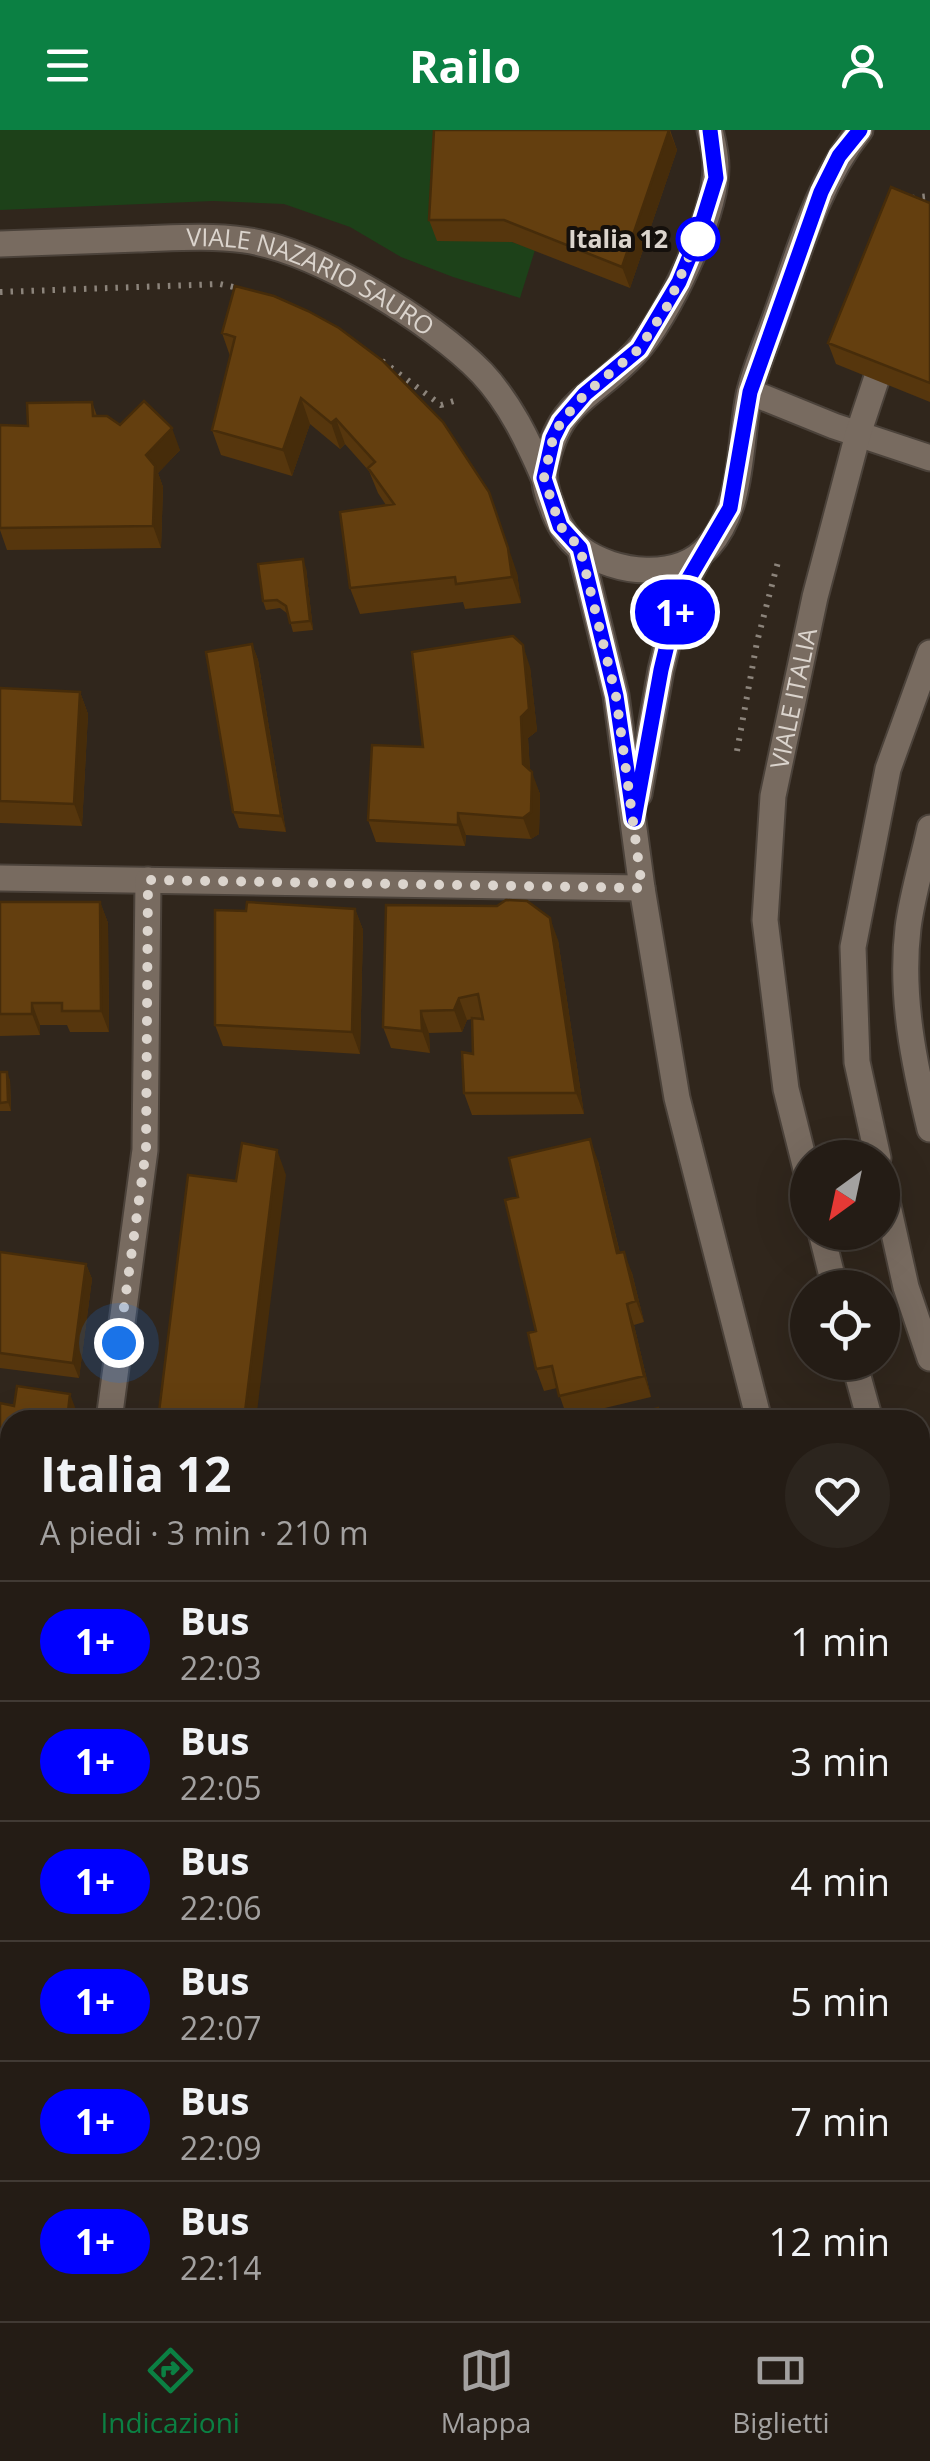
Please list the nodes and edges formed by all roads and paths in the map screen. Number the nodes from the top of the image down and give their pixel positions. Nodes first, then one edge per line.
1 (710, 130) edge
2 (860, 130) edge
3 (930, 196) edge
4 (917, 208) edge
5 (0, 244) edge
6 (0, 292) edge
7 (254, 292) edge
8 (895, 328) edge
9 (378, 359) edge
10 (750, 392) junction
11 (460, 396) dead end
12 (858, 434) junction
13 (930, 458) edge
14 (544, 478) junction
15 (580, 548) junction
16 (700, 554) junction
17 (930, 653) edge
18 (634, 819) junction
19 (930, 828) edge
20 (0, 878) edge
21 (148, 880) junction
22 (642, 888) junction
23 (930, 1130) edge
24 (799, 1140) edge
25 (874, 1140) edge
26 (898, 1250) edge
27 (930, 1358) edge
28 (859, 1380) edge
29 (109, 1410) edge
30 (756, 1410) edge
31 (867, 1410) edge

1 - 14 main road
2 - 10 main road
3 - 4 path
5 - 14 main road, VIALE NAZARIO SAURO
6 - 7 path
8 - 12 main road, VIALE ITALIA
9 - 11 path
10 - 12 main road
10 - 16 main road
12 - 13 main road
12 - 24 main road, VIALE ITALIA
14 - 15 main road, VIALE NAZARIO SAURO
15 - 16 main road
15 - 18 main road
16 - 18 main road
17 - 25 main road
18 - 22 main road
19 - 23 main road
20 - 21 main road
21 - 22 main road
21 - 29 main road
22 - 30 main road
26 - 27 main road
28 - 31 main road

